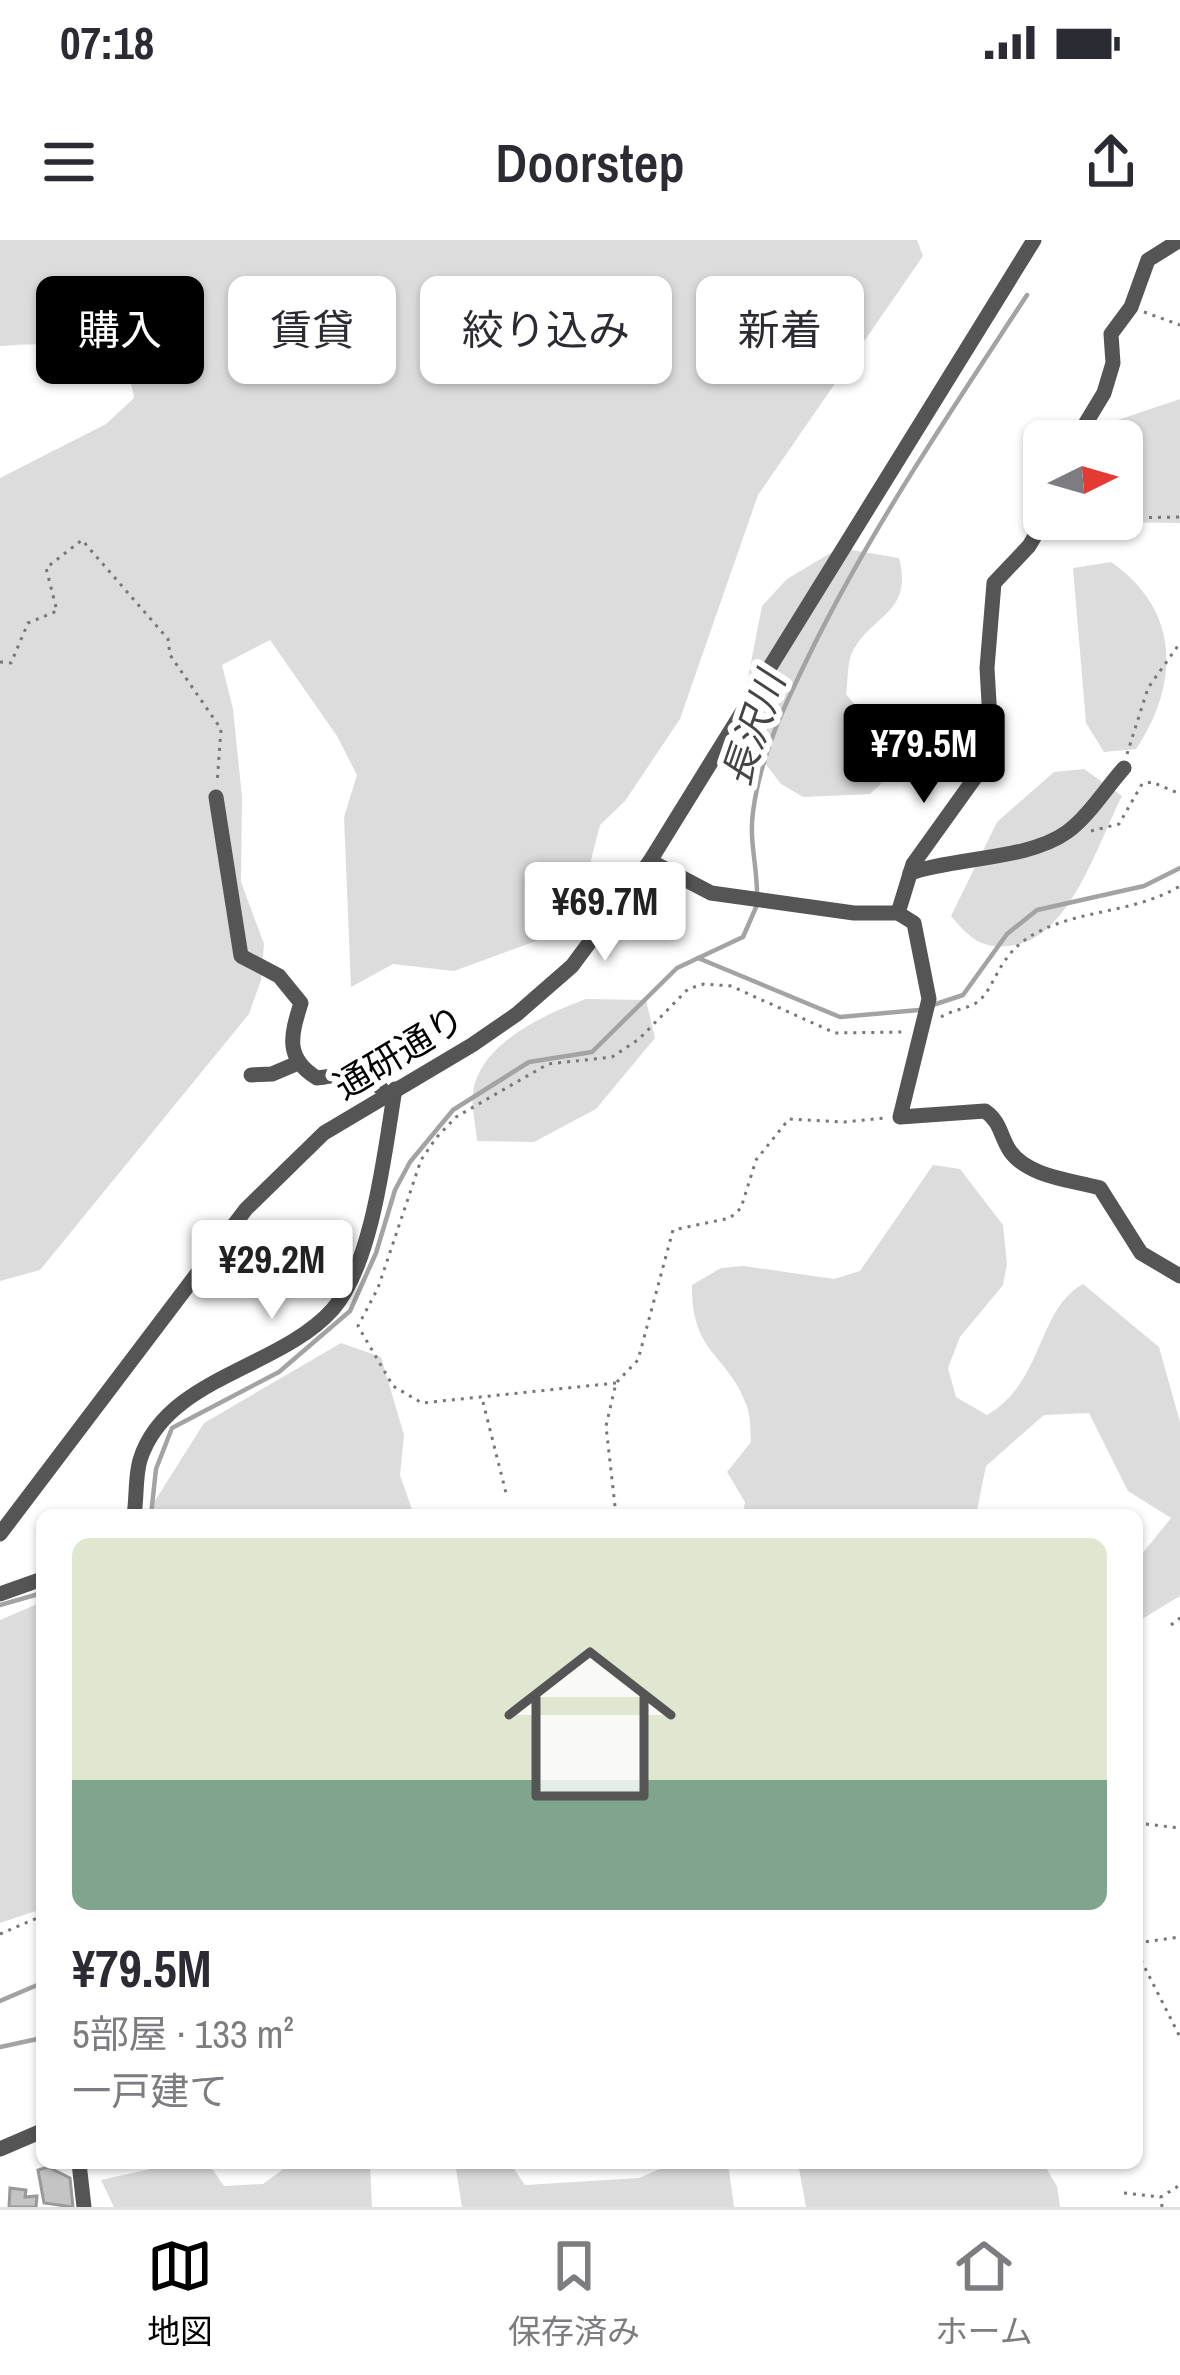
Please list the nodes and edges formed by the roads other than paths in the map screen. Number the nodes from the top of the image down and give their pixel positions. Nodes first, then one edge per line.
1 (1034, 240) edge
2 (1180, 240) edge
3 (1088, 420) edge
4 (1033, 540) edge
5 (1124, 768) road end
6 (216, 797) road end
7 (650, 861) junction
8 (910, 873) junction
9 (898, 913) junction
10 (298, 1063) junction
11 (251, 1075) dead end
12 (391, 1091) junction
13 (231, 1229) junction
14 (1180, 1276) edge
15 (290, 1287) dead end
16 (135, 1509) edge
17 (0, 1534) edge
18 (36, 1581) edge
19 (0, 1594) edge
20 (36, 2134) edge
21 (0, 2149) edge
22 (81, 2169) edge
23 (84, 2207) edge

1 - 7 street, 通研通り
2 - 3 street
4 - 8 street
5 - 8 street
6 - 10 street
7 - 9 street
7 - 12 street, 通研通り
8 - 9 street
9 - 14 street
10 - 11 street
10 - 12 street
12 - 13 street, 通研通り
12 - 16 street
13 - 15 street
13 - 17 street, 通研通り
18 - 19 street
20 - 21 street
22 - 23 street

